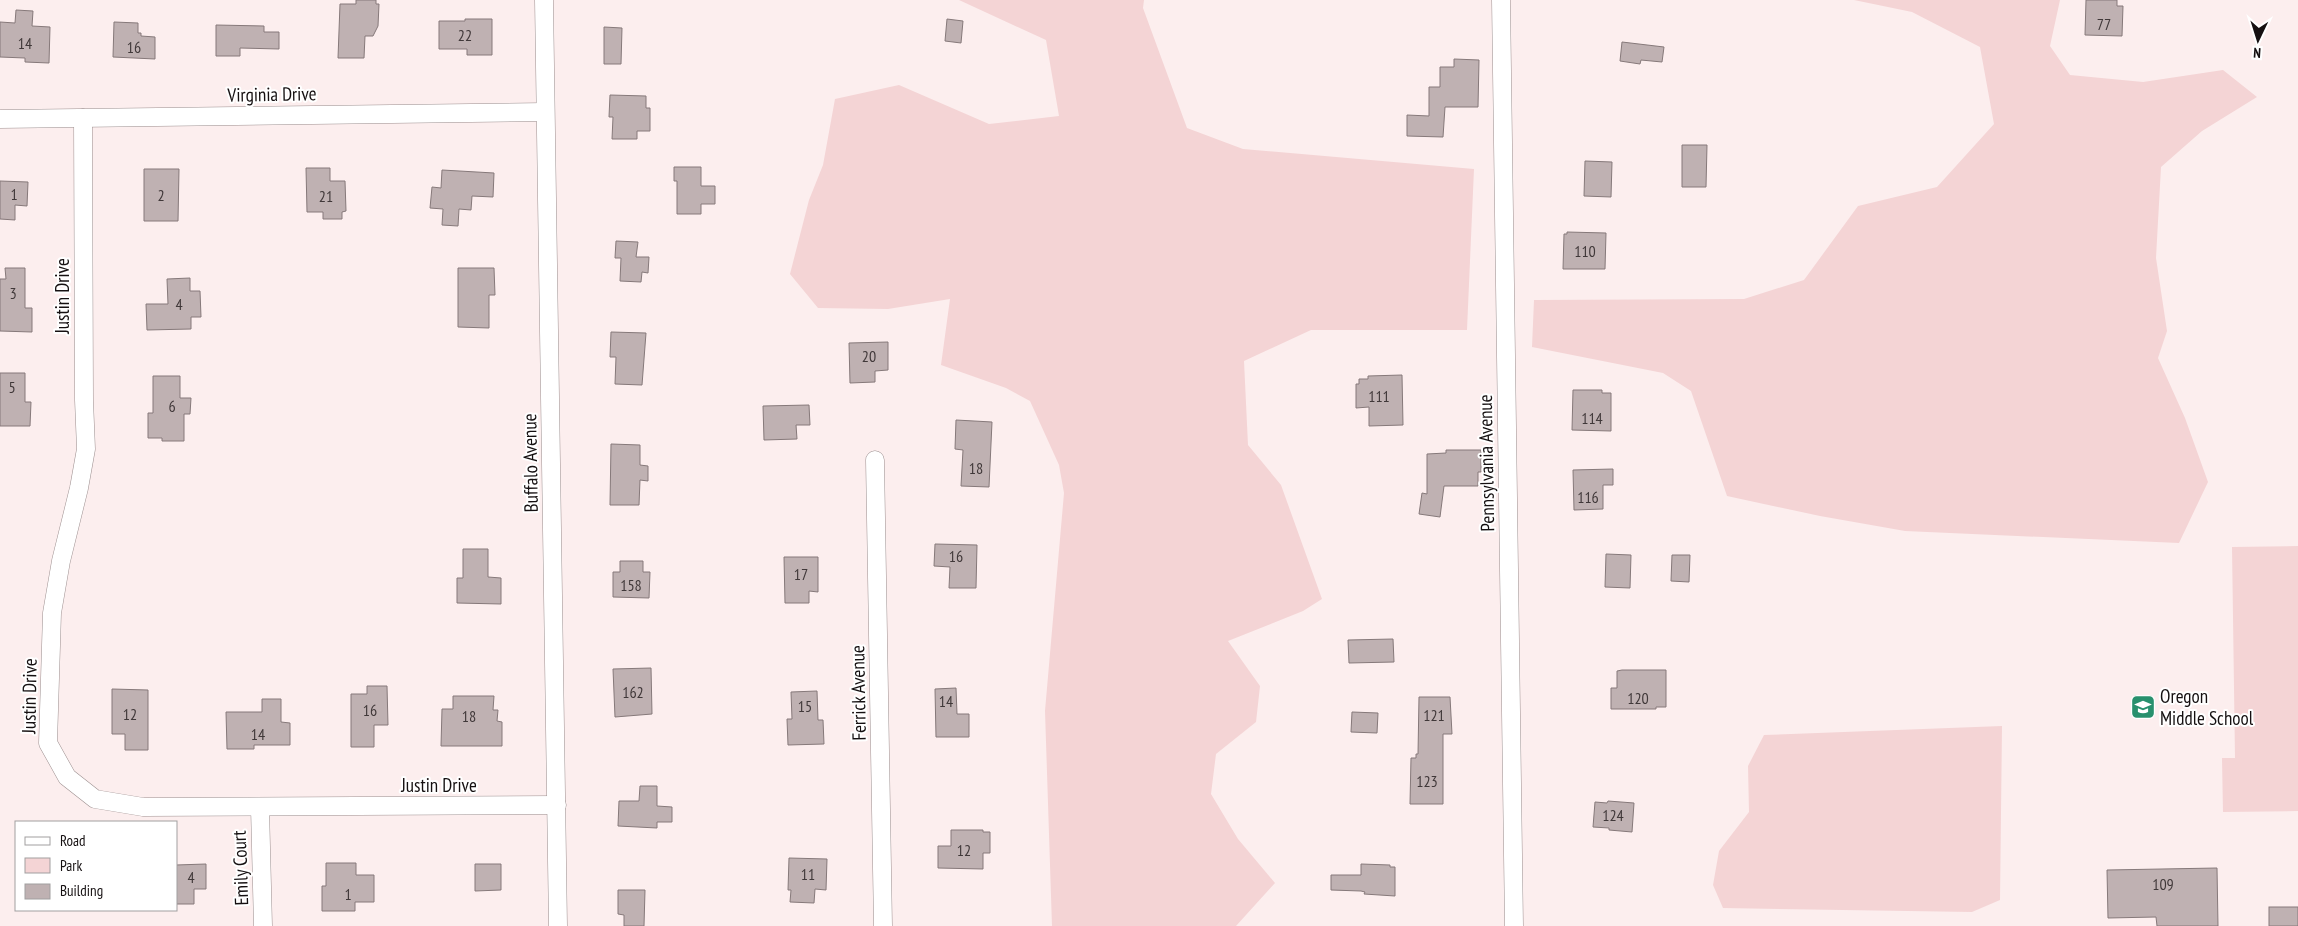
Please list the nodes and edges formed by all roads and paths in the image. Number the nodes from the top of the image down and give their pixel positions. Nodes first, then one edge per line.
1 (544, 0) edge
2 (1501, 0) edge
3 (545, 112) junction
4 (83, 118) junction
5 (0, 119) edge
6 (875, 460) dead end
7 (556, 805) junction
8 (260, 808) junction
9 (263, 926) edge
10 (558, 926) edge
11 (883, 926) edge
12 (1514, 926) edge

1 - 3 street, Buffalo Avenue
2 - 12 street, Pennsylvania Avenue
3 - 4 street, Virginia Drive
3 - 7 street, Buffalo Avenue
4 - 5 street, Virginia Drive
4 - 8 street, Justin Drive
6 - 11 street, Ferrick Avenue
7 - 8 street, Justin Drive
7 - 10 street, Buffalo Avenue
8 - 9 street, Emily Court

